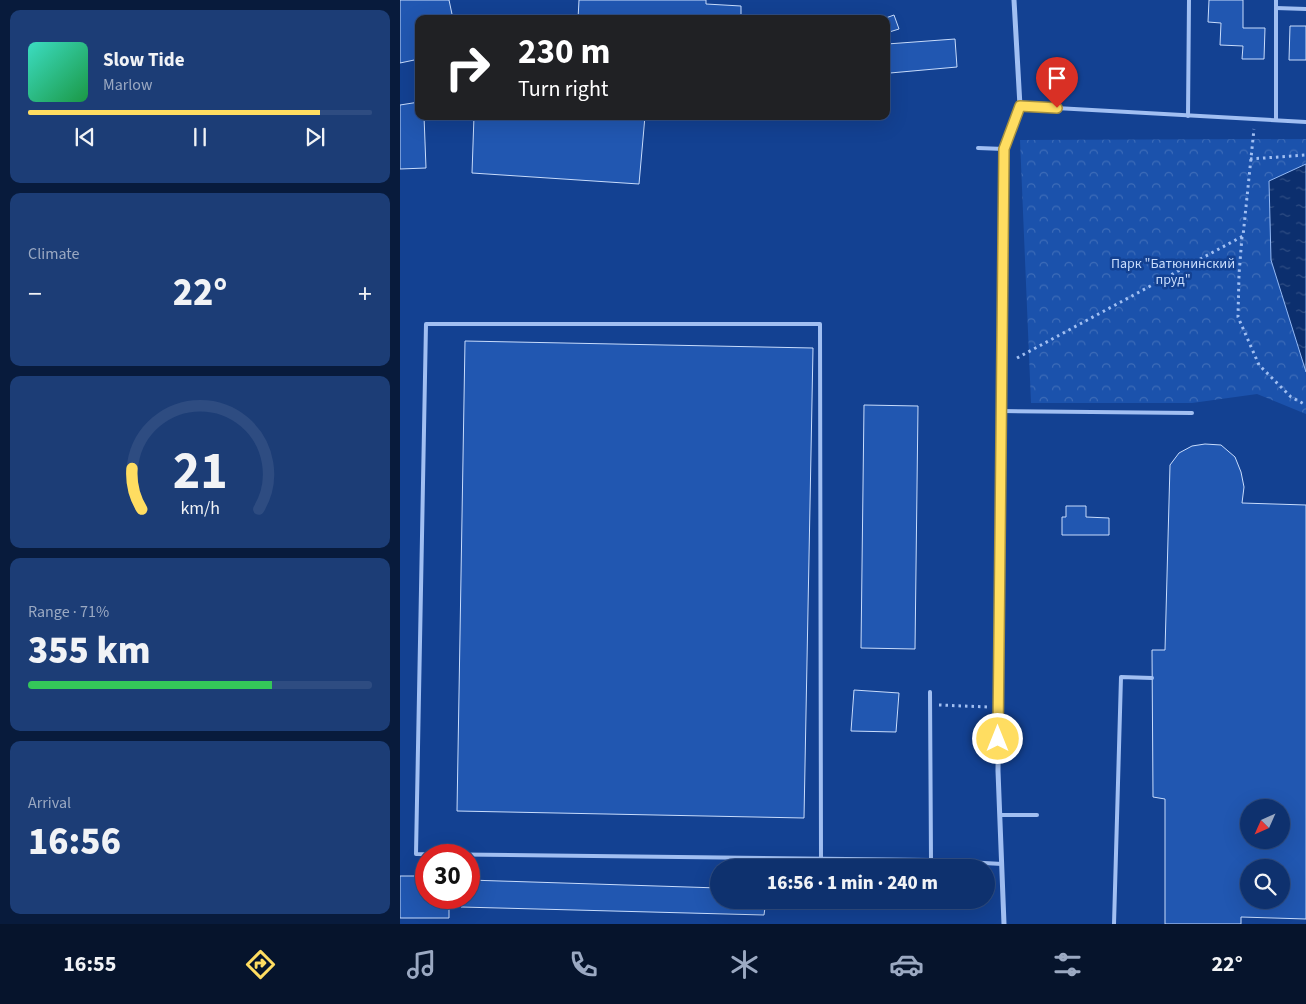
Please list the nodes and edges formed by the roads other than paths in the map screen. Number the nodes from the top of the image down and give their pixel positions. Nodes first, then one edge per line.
1 (1014, 0) edge
2 (1189, 0) edge
3 (1276, 0) edge
4 (1276, 8) junction
5 (1306, 9) edge
6 (1020, 106) junction
7 (1188, 116) junction
8 (1276, 120) junction
9 (1306, 122) edge
10 (978, 148) dead end
11 (1004, 149) junction
12 (1001, 411) junction
13 (1192, 413) dead end
14 (1152, 678) dead end
15 (930, 692) dead end
16 (1000, 815) junction
17 (1037, 815) dead end
18 (821, 859) joint
19 (931, 859) edge
20 (995, 864) edge
21 (1002, 864) junction
22 (1004, 924) edge
23 (1114, 924) edge

1 - 6 street
2 - 7 lane
3 - 4 lane
4 - 5 lane
4 - 8 lane
6 - 7 lane
6 - 11 street
7 - 8 lane
8 - 9 lane
10 - 11 lane
11 - 12 street
12 - 13 lane
12 - 16 street
14 - 23 lane
15 - 19 lane
16 - 17 lane
16 - 21 street
18 - 18 lane
20 - 21 lane
21 - 22 street

